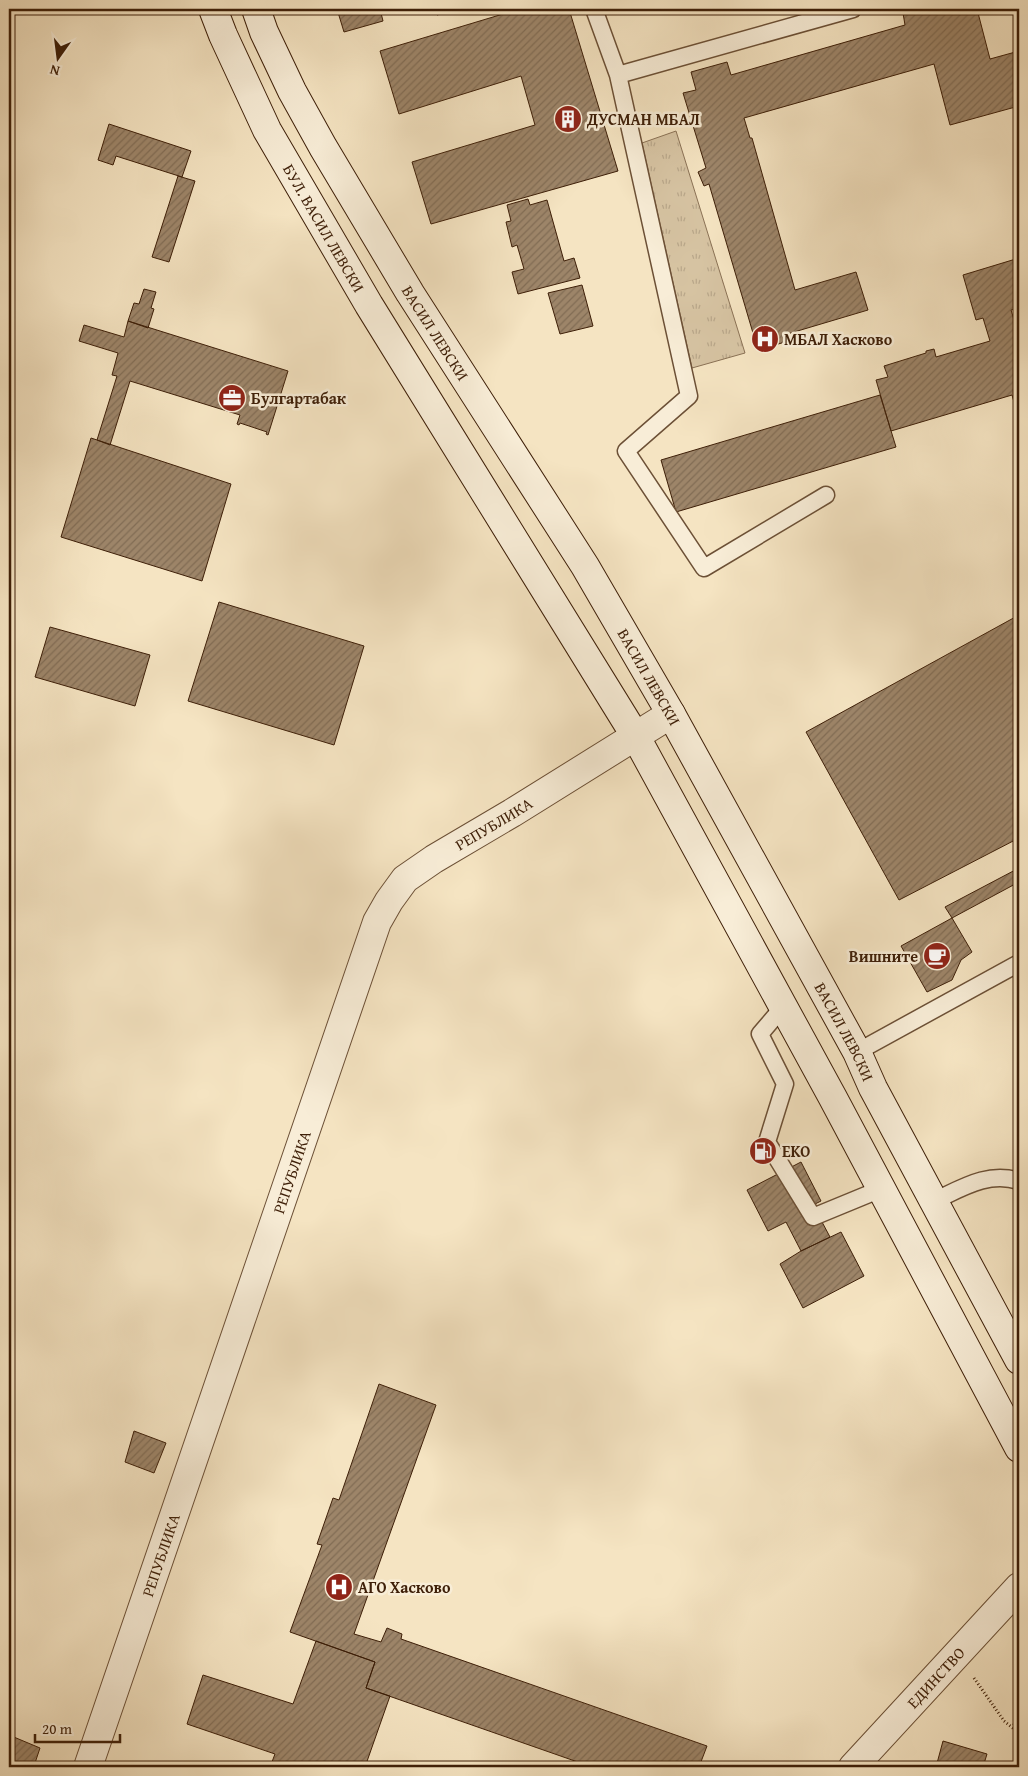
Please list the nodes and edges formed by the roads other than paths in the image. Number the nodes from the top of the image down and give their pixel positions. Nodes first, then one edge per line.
1 (213, 9) edge
2 (256, 9) edge
3 (594, 9) edge
4 (853, 9) edge
5 (618, 75) junction
6 (826, 495) dead end
7 (671, 714) junction
8 (636, 737) junction
9 (1019, 963) edge
10 (783, 1007) junction
11 (857, 1052) junction
12 (1019, 1181) edge
13 (881, 1188) junction
14 (934, 1201) junction
15 (1019, 1360) edge
16 (1019, 1448) edge
17 (1019, 1586) edge
18 (88, 1767) edge
19 (853, 1767) edge

1 - 8 main road, БУЛ. ВАСИЛ ЛЕВСКИ
2 - 7 main road, ВАСИЛ ЛЕВСКИ
3 - 5 lane
4 - 5 lane
5 - 6 lane
7 - 8 main road, РЕПУБЛИКА
7 - 11 main road, ВАСИЛ ЛЕВСКИ
8 - 10 main road
8 - 18 main road, РЕПУБЛИКА
9 - 11 lane
10 - 13 main road
10 - 13 lane
11 - 14 main road, ВАСИЛ ЛЕВСКИ
12 - 14 lane
13 - 16 main road
14 - 15 main road, ВАСИЛ ЛЕВСКИ
17 - 19 main road, ЕДИНСТВО

